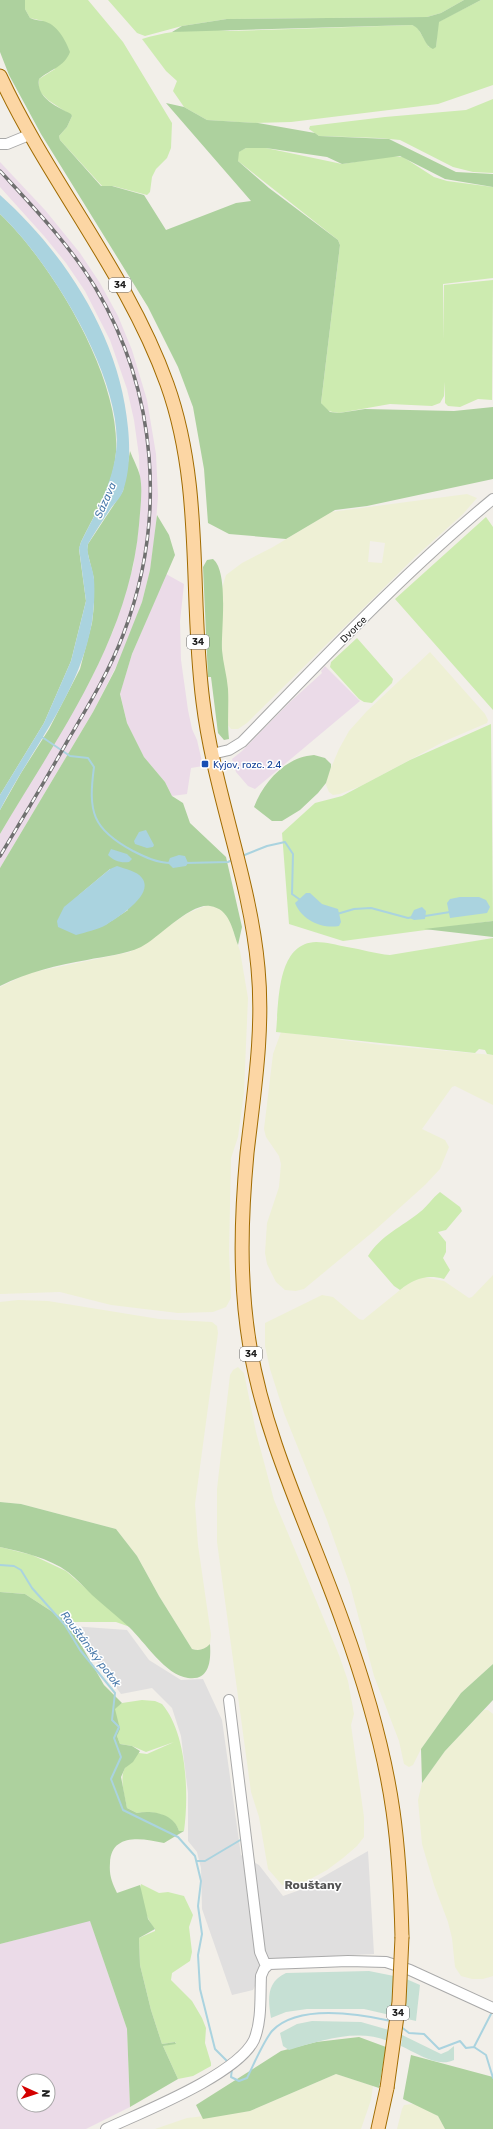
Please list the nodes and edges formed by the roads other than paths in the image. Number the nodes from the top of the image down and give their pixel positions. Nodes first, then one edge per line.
1 (0, 76) edge
2 (29, 135) junction
3 (0, 144) edge
4 (493, 500) edge
5 (212, 754) junction
6 (229, 1700) dead end
7 (266, 1966) junction
8 (493, 2008) edge
9 (106, 2129) edge
10 (378, 2129) edge

1 - 2 main road, 34
2 - 3 street
2 - 5 main road, 34
4 - 5 street, Dvorce
5 - 10 main road, 34, bridge
6 - 7 street
7 - 8 street
7 - 9 street

